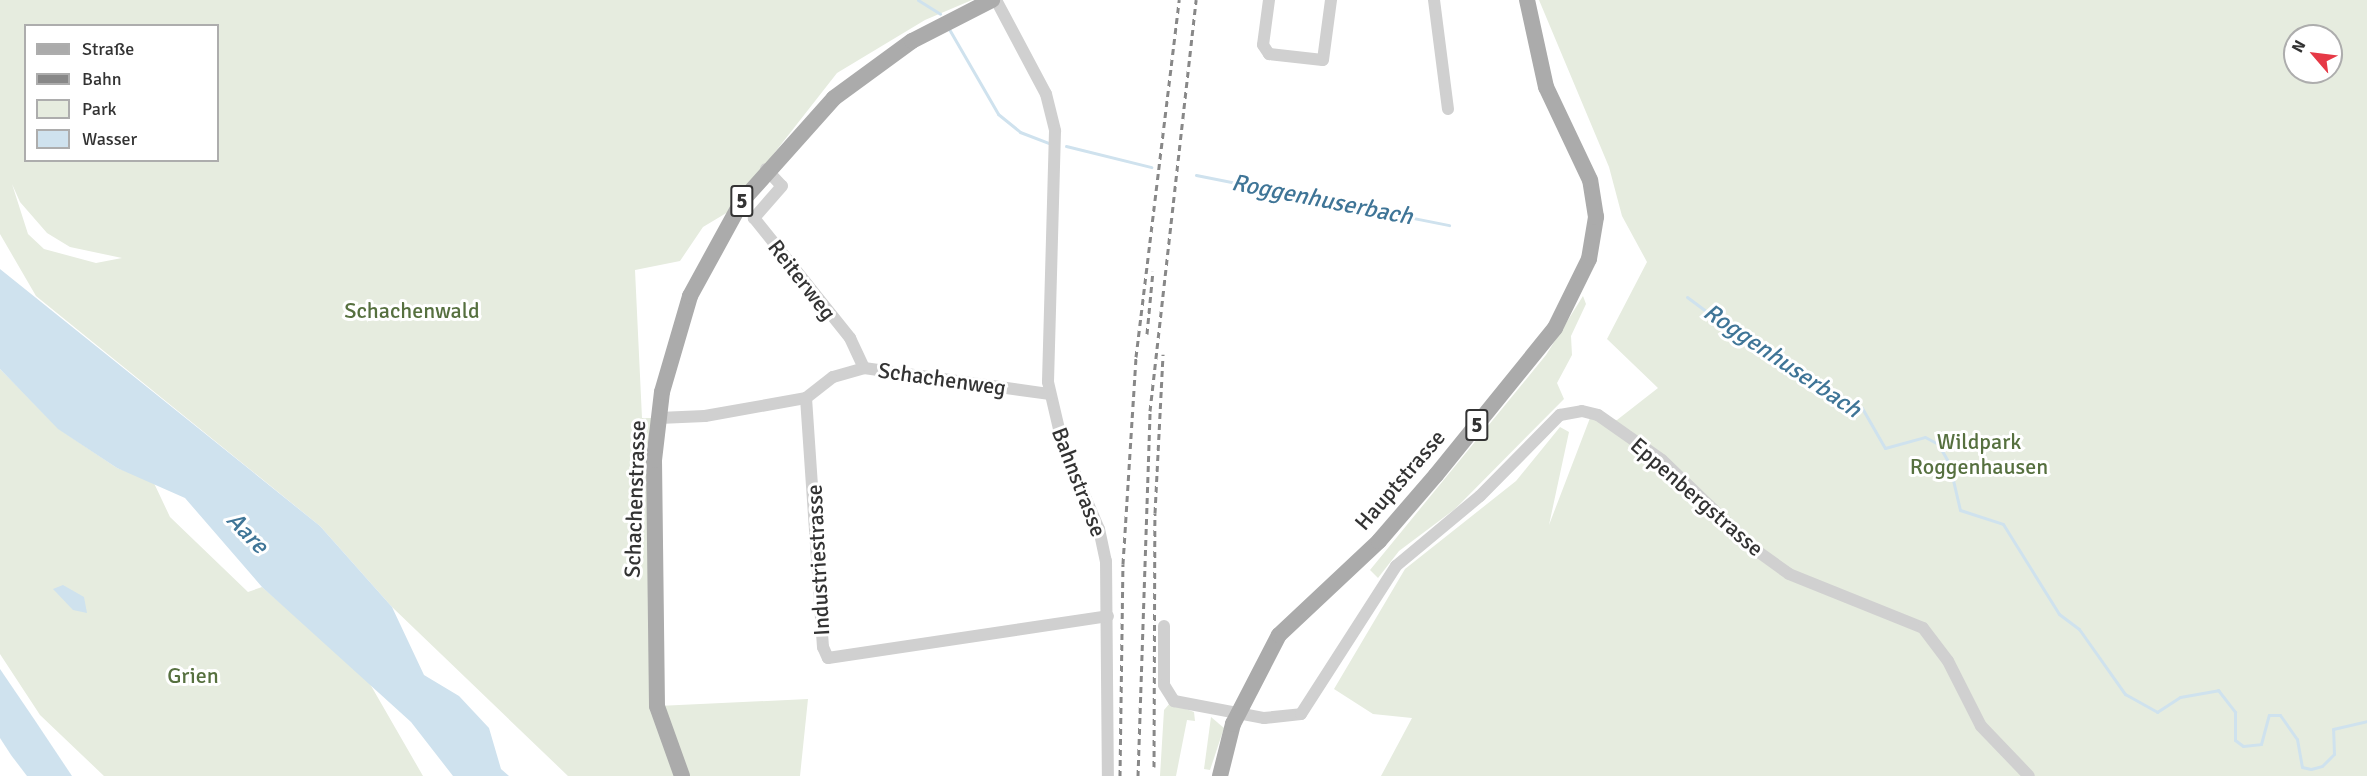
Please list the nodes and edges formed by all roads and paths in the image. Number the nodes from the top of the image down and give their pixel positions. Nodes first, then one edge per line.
1 (994, 0) edge
2 (1269, 0) edge
3 (1330, 0) edge
4 (1434, 0) edge
5 (1527, 0) edge
6 (1448, 108) dead end
7 (766, 169) junction
8 (864, 368) junction
9 (1050, 394) junction
10 (806, 398) junction
11 (658, 418) junction
12 (1108, 616) junction
13 (1164, 626) dead end
14 (1240, 714) junction
15 (682, 776) edge
16 (1108, 776) edge
17 (1220, 776) edge
18 (1232, 776) edge
19 (2029, 776) edge

1 - 7 main road, Schachenstrasse / 5
1 - 9 street, Bahnstrasse
2 - 3 street
4 - 6 street
5 - 14 main road, Hauptstrasse / 5
7 - 8 street, Reiterweg
7 - 11 main road, Schachenstrasse / 5
8 - 9 street, Schachenweg
8 - 10 street, Schachenweg
9 - 12 street, Bahnstrasse
10 - 11 street
10 - 12 street, Industriestrasse
11 - 15 main road, Schachenstrasse / 5
12 - 16 street, Bahnstrasse
13 - 14 street, Eppenbergstrasse
14 - 17 main road, Hauptstrasse / 5
14 - 18 main road, Hauptstrasse / 5
14 - 19 street, Eppenbergstrasse

